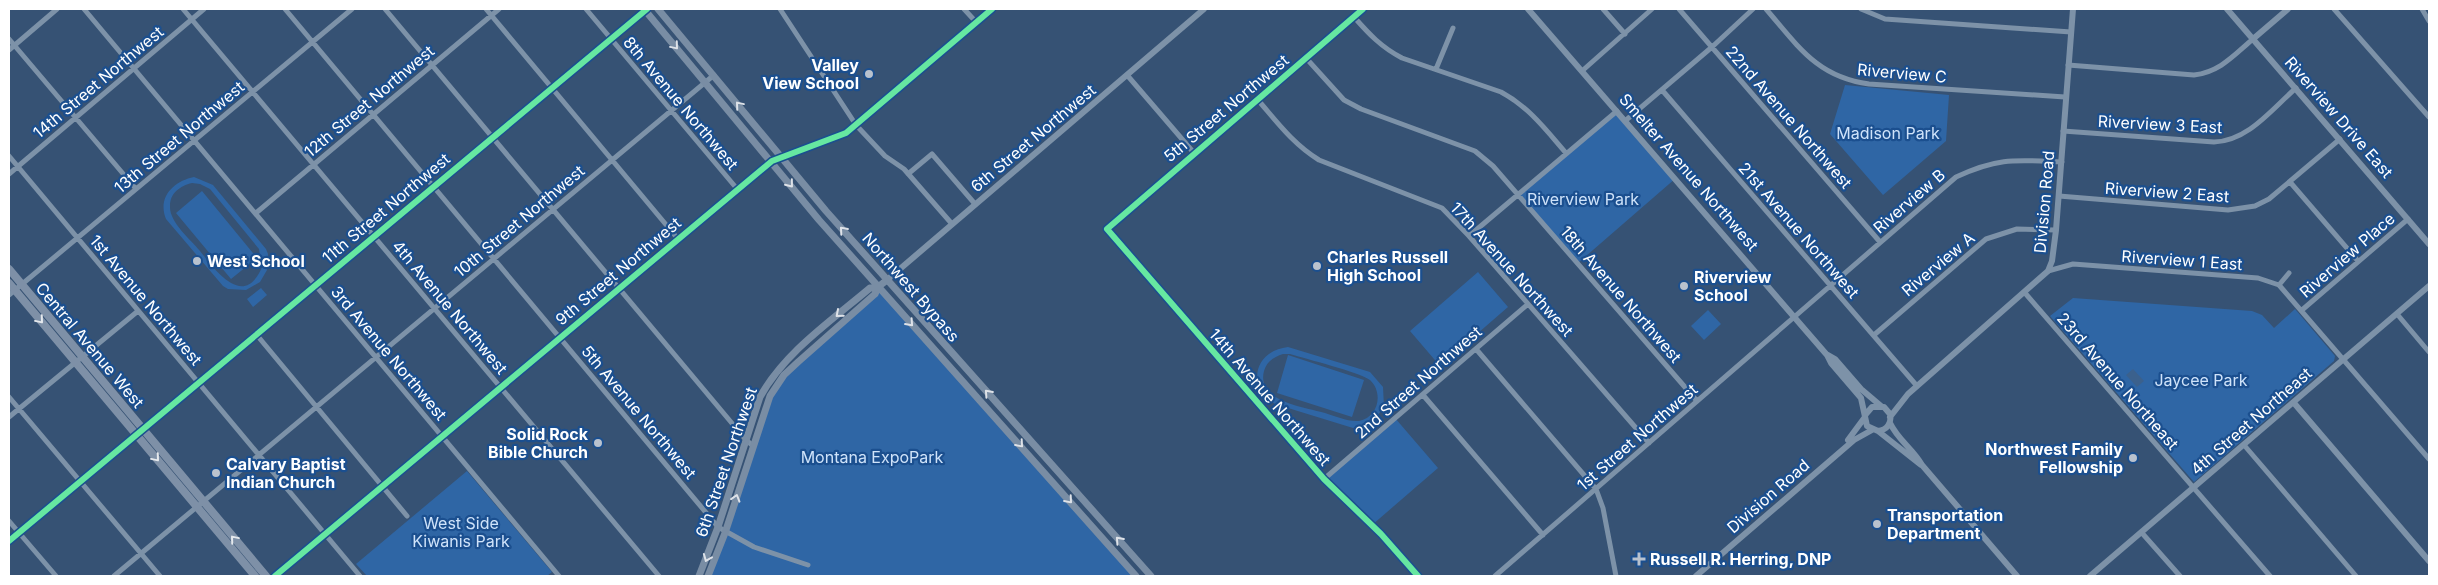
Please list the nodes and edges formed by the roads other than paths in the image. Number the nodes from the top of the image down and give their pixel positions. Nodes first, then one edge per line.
1 (57, 9) edge
2 (84, 9) edge
3 (183, 9) edge
4 (204, 9) edge
5 (285, 9) edge
6 (352, 9) edge
7 (385, 9) edge
8 (486, 9) edge
9 (499, 9) edge
10 (586, 9) edge
11 (646, 9) edge
12 (658, 9) edge
13 (780, 9) edge
14 (964, 9) edge
15 (992, 9) edge
16 (1204, 9) edge
17 (1363, 9) edge
18 (1528, 9) edge
19 (1603, 9) edge
20 (1652, 9) edge
21 (1679, 9) edge
22 (1753, 9) edge
23 (1766, 9) edge
24 (1861, 9) edge
25 (2073, 9) edge
26 (2227, 9) edge
27 (2288, 9) edge
28 (2334, 9) edge
29 (2422, 9) edge
30 (491, 15) junction
31 (1354, 17) junction
32 (192, 19) junction
33 (976, 22) junction
34 (2429, 22) edge
35 (1453, 28) dead end
36 (2071, 32) junction
37 (1625, 34) junction
38 (611, 39) junction
39 (2253, 39) junction
40 (9, 40) edge
41 (313, 42) junction
42 (14, 46) junction
43 (1712, 47) junction
44 (9, 50) edge
45 (1306, 58) junction
46 (432, 64) junction
47 (2068, 65) junction
48 (134, 67) junction
49 (1436, 68) junction
50 (1582, 71) junction
51 (1127, 75) junction
52 (714, 76) junction
53 (705, 83) junction
54 (552, 88) junction
55 (2296, 88) junction
56 (1662, 90) junction
57 (253, 92) junction
58 (2065, 97) junction
59 (1258, 100) junction
60 (671, 111) junction
61 (1618, 112) junction
62 (373, 114) junction
63 (2429, 116) edge
64 (75, 117) junction
65 (1625, 121) junction
66 (856, 125) junction
67 (2063, 131) junction
68 (493, 137) junction
69 (2340, 139) junction
70 (195, 140) junction
71 (1194, 153) junction
72 (1566, 153) junction
73 (9, 156) edge
74 (781, 156) junction
75 (612, 160) junction
76 (772, 161) junction
77 (2062, 162) junction
78 (314, 164) junction
79 (18, 166) junction
80 (9, 174) edge
81 (908, 174) junction
82 (2290, 182) junction
83 (434, 186) junction
84 (136, 189) junction
85 (738, 190) junction
86 (1518, 194) junction
87 (2059, 196) junction
88 (975, 204) junction
89 (553, 210) junction
90 (256, 213) junction
91 (2408, 219) junction
92 (952, 224) junction
93 (1107, 229) joint
94 (2056, 230) junction
95 (374, 236) junction
96 (1469, 236) junction
97 (78, 238) junction
98 (678, 239) junction
99 (1880, 242) junction
100 (2429, 244) edge
101 (494, 258) junction
102 (2358, 261) junction
103 (9, 269) edge
104 (2048, 271) junction
105 (2290, 273) dead end
106 (887, 280) junction
107 (9, 283) edge
108 (22, 284) junction
109 (316, 284) junction
110 (1830, 285) junction
111 (2279, 285) junction
112 (2429, 286) edge
113 (878, 287) junction
114 (619, 288) junction
115 (12, 292) edge
116 (2025, 293) junction
117 (1528, 304) junction
118 (434, 308) junction
119 (2302, 310) junction
120 (138, 311) junction
121 (2397, 314) junction
122 (1795, 316) junction
123 (256, 334) junction
124 (1874, 335) junction
125 (560, 338) junction
126 (1476, 349) junction
127 (2429, 352) edge
128 (1827, 354) junction
129 (376, 357) junction
130 (2344, 359) junction
131 (79, 360) junction
132 (199, 383) junction
133 (1917, 386) junction
134 (500, 388) junction
135 (1423, 394) junction
136 (1908, 394) junction
137 (9, 397) edge
138 (1697, 401) junction
139 (2294, 403) junction
140 (317, 407) junction
141 (1882, 407) junction
142 (19, 409) junction
143 (1865, 415) junction
144 (9, 417) edge
145 (1890, 420) junction
146 (1875, 430) junction
147 (140, 432) junction
148 (442, 436) junction
149 (746, 440) junction
150 (1649, 443) junction
151 (752, 445) junction
152 (2244, 445) junction
153 (259, 455) junction
154 (1835, 456) junction
155 (2429, 459) edge
156 (1922, 465) junction
157 (1324, 479) junction
158 (80, 482) junction
159 (382, 486) junction
160 (2194, 488) junction
161 (1596, 489) junction
162 (200, 504) junction
163 (408, 516) dead end
164 (9, 521) edge
165 (718, 527) junction
166 (19, 532) junction
167 (725, 533) junction
168 (2142, 533) junction
169 (325, 534) junction
170 (1543, 534) junction
171 (9, 541) edge
172 (141, 554) junction
173 (2429, 561) edge
174 (808, 565) dead end
175 (557, 575) edge
176 (56, 576) edge
177 (114, 576) edge
178 (160, 576) edge
179 (255, 576) edge
180 (266, 576) edge
181 (275, 576) edge
182 (360, 576) edge
183 (659, 576) edge
184 (699, 576) edge
185 (708, 576) edge
186 (1136, 576) edge
187 (1151, 576) edge
188 (1418, 576) edge
189 (1495, 576) edge
190 (1616, 576) edge
191 (1696, 576) edge
192 (2017, 576) edge
193 (2090, 576) edge
194 (2180, 576) edge
195 (2270, 576) edge
196 (2356, 576) edge

1 - 42 street
2 - 48 street, 3rd Avenue Northwest
3 - 32 street, 4th Avenue Northwest
4 - 32 street, 14th Street Northwest
5 - 41 street, 5th Avenue Northwest
6 - 41 street, 13th Street Northwest
7 - 46 street
8 - 30 street
9 - 30 street, 12th Street Northwest
10 - 38 street, 8th Avenue Northwest
11 - 38 street, 11th Street Northwest
11 -> 53 main road, Northwest Bypass
12 - 52 main road, Northwest Bypass
13 - 66 street
14 - 33 street
15 - 33 street, 9th Street Northwest
16 - 51 street, 6th Street Northwest
17 - 31 street, 5th Street Northwest
18 - 50 street, Smelter Avenue Northwest
19 - 37 street
20 - 37 street
21 - 43 street, 22nd Avenue Northwest
22 - 43 street
23 - 58 street, Riverview C
24 - 36 street
25 - 36 street, Division Road
26 - 39 street, Riverview Drive East
27 - 39 street
28 - 63 street
29 - 34 street
30 - 46 street, 12th Street Northwest
30 - 54 street
31 - 45 street, 5th Street Northwest
31 - 49 street
32 - 48 street, 14th Street Northwest
32 - 57 street, 4th Avenue Northwest
33 - 66 street, 9th Street Northwest
35 - 49 street
36 - 47 street, Division Road
37 - 50 street
38 - 54 street, 11th Street Northwest
38 - 60 street, 8th Avenue Northwest
39 - 47 street
39 - 55 street, Riverview Drive East
40 - 42 street
41 - 57 street, 13th Street Northwest
41 - 62 street, 5th Avenue Northwest
42 - 44 street
42 - 64 street
43 - 56 street
43 - 99 street, 22nd Avenue Northwest
45 - 59 street, 5th Street Northwest
45 - 86 street, 18th Avenue Northwest
46 - 62 street, 12th Street Northwest
46 - 68 street
47 - 58 street, Division Road
48 - 64 street, 14th Street Northwest
48 - 70 street, 3rd Avenue Northwest
49 - 72 street
50 - 61 street, Smelter Avenue Northwest
51 - 71 street
51 - 88 street, 6th Street Northwest
52 - 53 street, 10th Street Northwest
74 -> 52 main road, Northwest Bypass
53 - 60 street, 10th Street Northwest
53 - 76 main road, Northwest Bypass
54 - 68 street, 11th Street Northwest
54 - 75 street
55 - 67 street, Riverview 3 East
55 - 69 street, Riverview Drive East
56 - 65 street
56 - 110 street, 21st Avenue Northwest
57 - 70 street, 13th Street Northwest
57 - 78 street, 4th Avenue Northwest
58 - 67 street, Division Road
59 - 71 street, 5th Street Northwest
59 - 96 street, 17th Avenue Northwest
60 - 75 street, 10th Street Northwest
60 - 85 street, 8th Avenue Northwest
61 - 65 street, Smelter Avenue Northwest
61 - 72 street
62 - 78 street, 12th Street Northwest
62 - 83 street, 5th Avenue Northwest
64 - 79 street, 14th Street Northwest
64 - 84 street
65 - 122 street, Smelter Avenue Northwest
66 - 74 street, 9th Street Northwest
66 - 81 street
67 - 77 street, Division Road
68 - 83 street, 11th Street Northwest
68 - 89 street
69 - 82 street, Riverview 2 East
69 - 91 street, Riverview Drive East
70 - 84 street, 13th Street Northwest
70 - 90 street, 3rd Avenue Northwest
71 - 93 street, 5th Street Northwest
72 - 86 street
73 - 79 street, 1st Avenue Northwest
74 - 76 street, 9th Street Northwest
106 -> 74 main road, Northwest Bypass
75 - 89 street, 10th Street Northwest
75 - 98 street
76 - 85 street, 9th Street Northwest
76 -> 113 main road, Northwest Bypass
77 - 87 street, Division Road
77 - 99 street, Riverview B
78 - 90 street, 12th Street Northwest
78 - 95 street, 4th Avenue Northwest
79 - 80 street, 14th Street Northwest
79 - 97 street, 1st Avenue Northwest
81 - 88 street
81 - 92 street
82 - 87 street, Riverview 2 East
82 - 102 street
83 - 95 street, 11th Street Northwest
83 - 101 street, 5th Avenue Northwest
84 - 97 street, 13th Street Northwest
85 - 98 street, 9th Street Northwest
86 - 96 street
86 - 138 street, 18th Avenue Northwest
87 - 94 street, Division Road
88 - 92 street, 6th Street Northwest
89 - 101 street, 10th Street Northwest
89 - 114 street
90 - 109 street, 3rd Avenue Northwest
91 - 100 street, Riverview Drive East
91 - 102 street, Riverview Place
92 - 106 street, 6th Street Northwest
93 - 157 street, 14th Avenue Northwest
94 - 104 street, Division Road
94 - 124 street, Riverview A
95 - 109 street, 11th Street Northwest
95 - 118 street, 4th Avenue Northwest
96 - 117 street, 17th Avenue Northwest
97 - 108 street, 13th Street Northwest
97 - 120 street, 1st Avenue Northwest
98 - 114 street, 9th Street Northwest
99 - 110 street, Riverview B
101 - 118 street, 10th Street Northwest
101 - 125 street, 5th Avenue Northwest
102 - 119 street, Riverview Place
103 - 108 highway, Central Avenue West
104 - 111 street, Riverview 1 East
104 - 116 street, Division Road
105 - 111 street
106 - 113 main road, 6th Street Northwest
187 -> 106 main road, Northwest Bypass
107 - 115 highway, Central Avenue West
108 - 115 street, 13th Street Northwest
108 - 131 highway, Central Avenue West
109 - 123 street, 11th Street Northwest
109 - 129 street, 3rd Avenue Northwest
110 - 122 street, Riverview B
110 - 124 street, 21st Avenue Northwest
111 - 119 street
112 - 121 street, 4th Street Northeast
113 -> 149 main road, 6th Street Northwest
113 - 151 main road, 6th Street Northwest
113 -> 186 main road, Northwest Bypass
114 - 125 street, 9th Street Northwest
114 - 149 street
115 -> 131 highway, Central Avenue West
116 - 133 street, Division Road
116 - 160 street, 23rd Avenue Northeast
117 - 126 street, 2nd Street Northwest
117 - 150 street, 17th Avenue Northwest
118 - 129 street, 10th Street Northwest
118 - 134 street, 4th Avenue Northwest
119 - 130 street
120 - 131 street
120 - 132 street, 1st Avenue Northwest
121 - 127 street
121 - 130 street, 4th Street Northeast
122 - 128 street, Smelter Avenue Northwest
122 - 138 street, 1st Street Northwest
123 - 132 street, 11th Street Northwest
123 - 140 street
124 - 133 street, 21st Avenue Northwest
125 - 134 street, 9th Street Northwest
125 - 165 street, 5th Avenue Northwest
126 - 135 street, 2nd Street Northwest
126 - 161 street
128 - 141 street, Smelter Avenue Northwest
128 - 143 street, Smelter Avenue Northwest
129 - 140 street, 10th Street Northwest
129 - 148 street, 3rd Avenue Northwest
130 - 139 street, 4th Street Northeast
130 - 155 street
131 - 142 street
131 - 147 highway, Central Avenue West
132 - 147 street, 11th Street Northwest
132 - 153 street, 1st Avenue Northwest
133 - 136 street, Division Road
134 - 148 street, 9th Street Northwest
134 - 183 street, 4th Avenue Northwest
135 - 157 street, 2nd Street Northwest
135 - 170 street
136 - 141 street, Division Road
136 - 145 street, Division Road
137 - 142 street
138 - 150 street, 1st Street Northwest
139 - 152 street, 4th Street Northeast
139 - 173 street
140 - 153 street, 10th Street Northwest
140 - 159 street
141 - 143 street
141 - 145 street
142 - 144 street
142 - 158 street
143 - 146 street
143 - 154 street, Division Road
145 - 146 street
145 - 156 street
146 - 154 street, Division Road
146 - 156 street
147 - 158 street, 11th Street Northwest
147 - 162 highway, Central Avenue West
148 - 159 street, 9th Street Northwest
148 - 175 street, 3rd Avenue Northwest
149 - 151 street
149 - 165 main road, 6th Street Northwest
150 - 161 street, 1st Street Northwest
167 -> 151 main road, 6th Street Northwest
152 - 160 street, 4th Street Northeast
152 - 196 street
153 - 162 street, 10th Street Northwest
153 - 169 street, 1st Avenue Northwest
154 - 191 street, Division Road
156 - 192 street
157 - 188 street, 14th Avenue Northwest
158 - 166 street, 11th Street Northwest
158 - 172 street
159 - 163 street
159 - 169 street, 9th Street Northwest
160 - 168 street, 4th Street Northeast
160 - 195 street, 23rd Avenue Northeast
161 - 170 street, 1st Street Northwest
161 - 190 street
162 - 172 street, 10th Street Northwest
162 - 179 highway, Central Avenue West
180 -> 162 highway, Central Avenue West
164 - 166 street
165 - 167 street, 5th Avenue Northwest
165 -> 184 main road, 6th Street Northwest
166 - 171 street, 11th Street Northwest
166 - 176 street
167 - 174 street, 5th Avenue Northwest
167 - 185 main road, 6th Street Northwest
168 - 193 street, 4th Street Northeast
168 - 194 street
169 - 181 street, 9th Street Northwest
169 - 182 street, 1st Avenue Northwest
170 - 189 street, 1st Street Northwest
172 - 177 street, 10th Street Northwest
172 - 178 street

